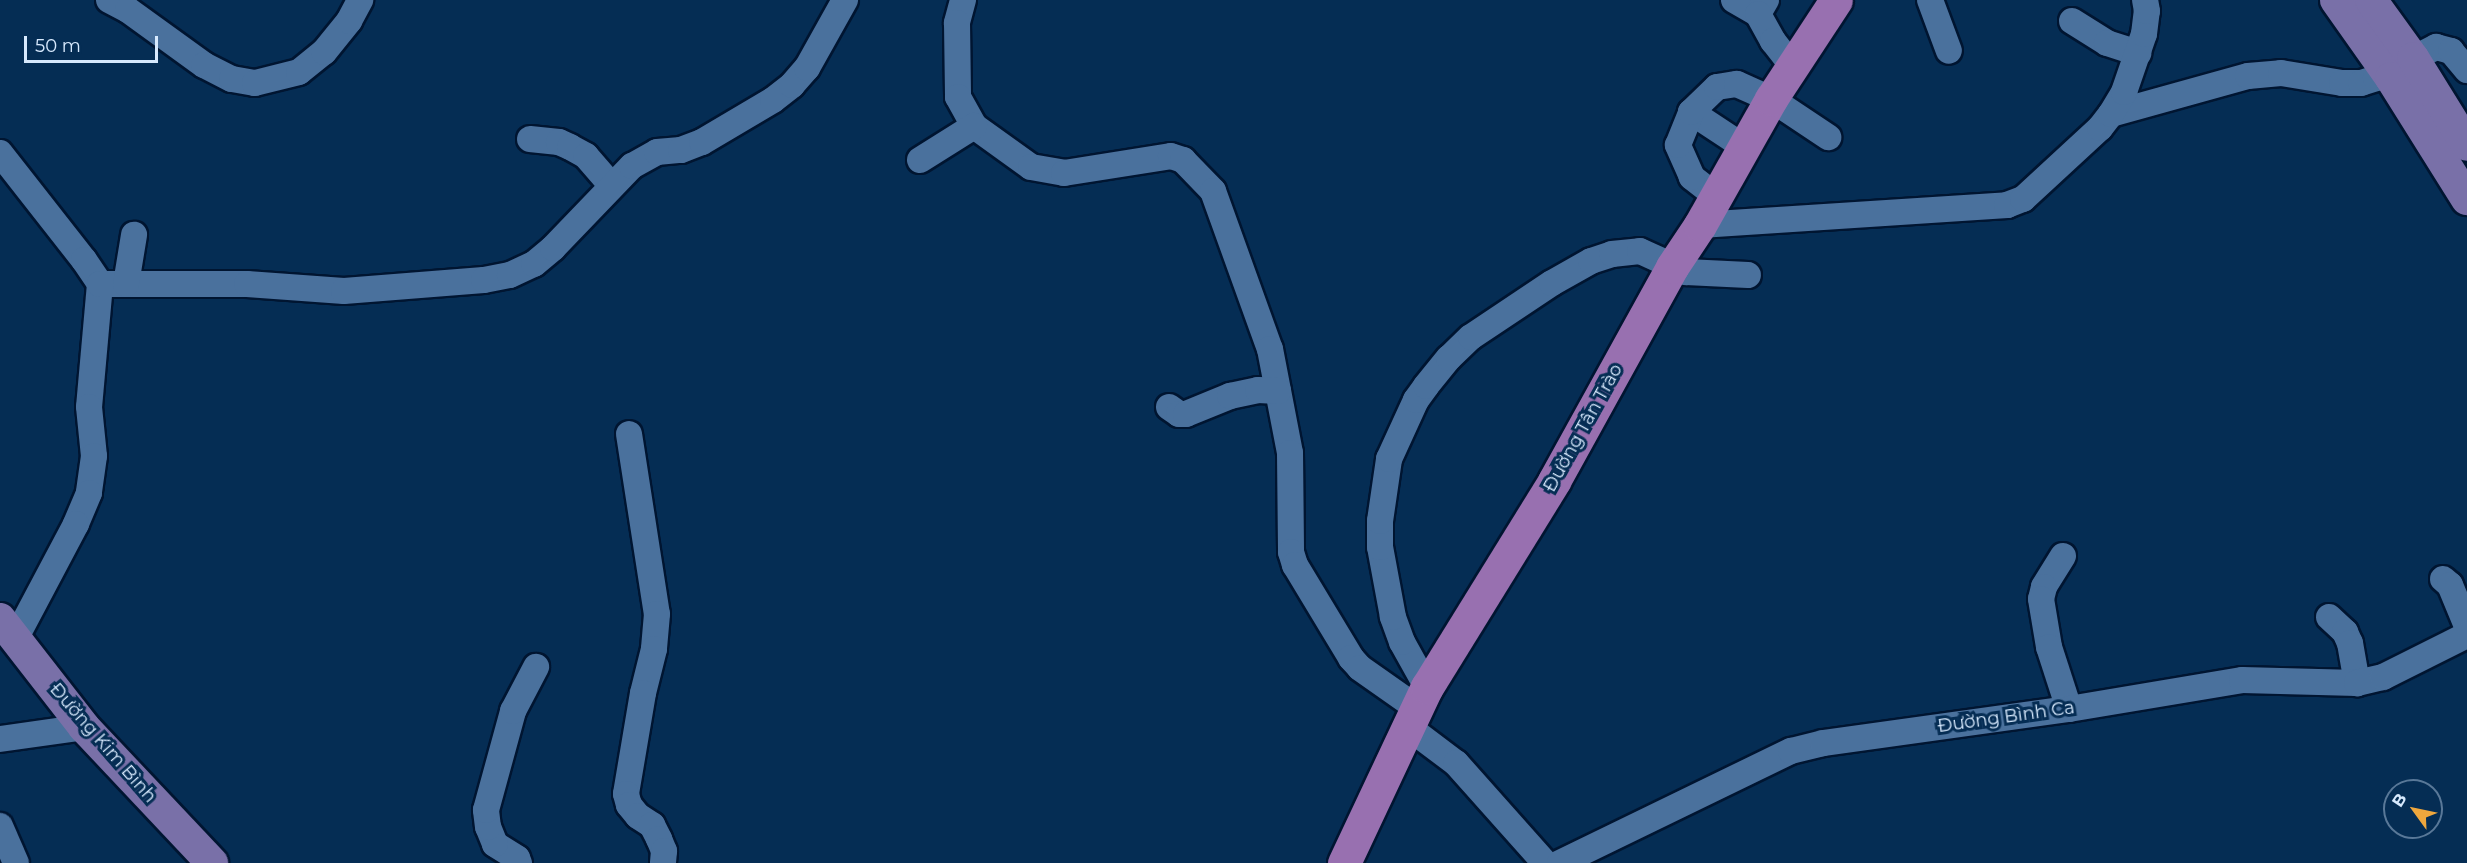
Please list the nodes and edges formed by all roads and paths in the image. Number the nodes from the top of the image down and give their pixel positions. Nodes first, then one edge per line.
1 (109, 0) edge
2 (360, 0) edge
3 (845, 0) edge
4 (963, 0) edge
5 (1734, 0) edge
6 (1836, 0) edge
7 (1930, 0) edge
8 (2145, 0) edge
9 (2336, 0) edge
10 (2371, 0) edge
11 (1762, 7) edge
12 (2072, 21) dead end
13 (1949, 51) dead end
14 (2138, 53) junction
15 (1792, 65) junction
16 (2400, 65) junction
17 (2467, 70) edge
18 (1771, 99) junction
19 (1691, 112) junction
20 (2111, 114) junction
21 (974, 126) junction
22 (1828, 137) dead end
23 (530, 140) dead end
24 (2467, 145) edge
25 (1744, 147) junction
26 (0, 153) edge
27 (920, 160) dead end
28 (611, 185) junction
29 (1716, 195) junction
30 (2467, 199) edge
31 (1700, 225) junction
32 (134, 235) dead end
33 (1672, 267) junction
34 (1748, 275) dead end
35 (100, 284) junction
36 (126, 284) junction
37 (1278, 391) junction
38 (1170, 407) dead end
39 (629, 434) dead end
40 (2063, 556) dead end
41 (2443, 579) dead end
42 (2329, 617) dead end
43 (2467, 626) edge
44 (8, 629) edge
45 (2467, 636) edge
46 (536, 667) dead end
47 (2357, 683) junction
48 (1417, 707) junction
49 (2069, 709) junction
50 (84, 727) junction
51 (0, 739) edge
52 (0, 826) edge
53 (16, 863) edge
54 (212, 863) edge
55 (519, 863) edge
56 (663, 863) edge
57 (1344, 863) edge
58 (1545, 863) edge
59 (1560, 863) edge

1 - 2 street
3 - 28 street
4 - 21 street
5 - 11 street
6 - 15 highway, Đường Tân Trào
7 - 13 street
8 - 14 street
9 - 16 main road
10 - 16 main road
11 - 15 street
12 - 14 street
14 - 20 street
15 - 18 highway, Đường Tân Trào
16 - 17 street
16 - 20 street
16 - 24 main road
16 - 30 main road
18 - 19 street
18 - 22 street
18 - 25 highway, Đường Tân Trào
19 - 25 street
19 - 29 street
20 - 31 street
21 - 27 street
21 - 37 street
23 - 28 street
25 - 29 highway, Đường Tân Trào
26 - 35 street
28 - 36 street
29 - 31 highway, Đường Tân Trào
31 - 33 highway, Đường Tân Trào
32 - 36 street
33 - 34 street
33 - 48 highway, Đường Tân Trào
33 - 48 street
35 - 36 street
35 - 44 street
37 - 38 street
37 - 48 street
39 - 56 street
40 - 49 street
41 - 43 street
42 - 47 street
44 - 50 main road, Đường Kim Bình
45 - 47 street, Đường Bình Ca
46 - 55 street
47 - 49 street, Đường Bình Ca
48 - 57 highway, Đường Tân Trào
48 - 58 street
49 - 59 street, Đường Bình Ca
50 - 51 street
50 - 54 main road, Đường Kim Bình
52 - 53 street

